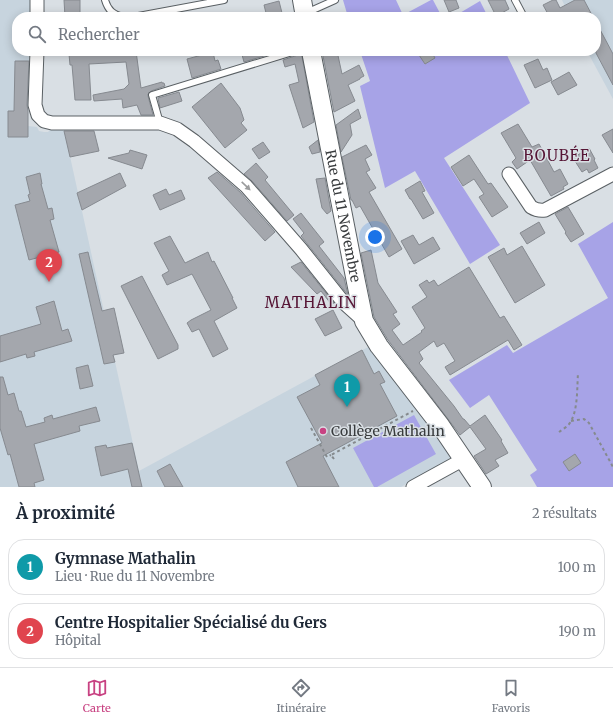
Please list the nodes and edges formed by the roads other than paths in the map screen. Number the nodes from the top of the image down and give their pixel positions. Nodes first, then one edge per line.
1 (37, 0) edge
2 (105, 0) edge
3 (224, 0) edge
4 (335, 0) edge
5 (516, 0) edge
6 (304, 10) edge
7 (37, 12) edge
8 (113, 12) edge
9 (160, 12) edge
10 (522, 12) edge
11 (37, 56) edge
12 (280, 56) edge
13 (312, 56) edge
14 (160, 123) junction
15 (509, 174) dead end
16 (613, 174) edge
17 (364, 321) junction
18 (464, 459) junction
19 (413, 487) edge
20 (482, 487) edge

1 - 7 street
2 - 8 lane
3 - 9 lane
4 - 6 lane
5 - 10 lane
11 - 14 street
12 - 14 lane
13 - 17 main road, Rue du 11 Novembre
14 -> 17 street
15 - 16 street
17 - 18 main road, Rue du 11 Novembre
18 - 19 street
18 - 20 main road, Rue du 11 Novembre

